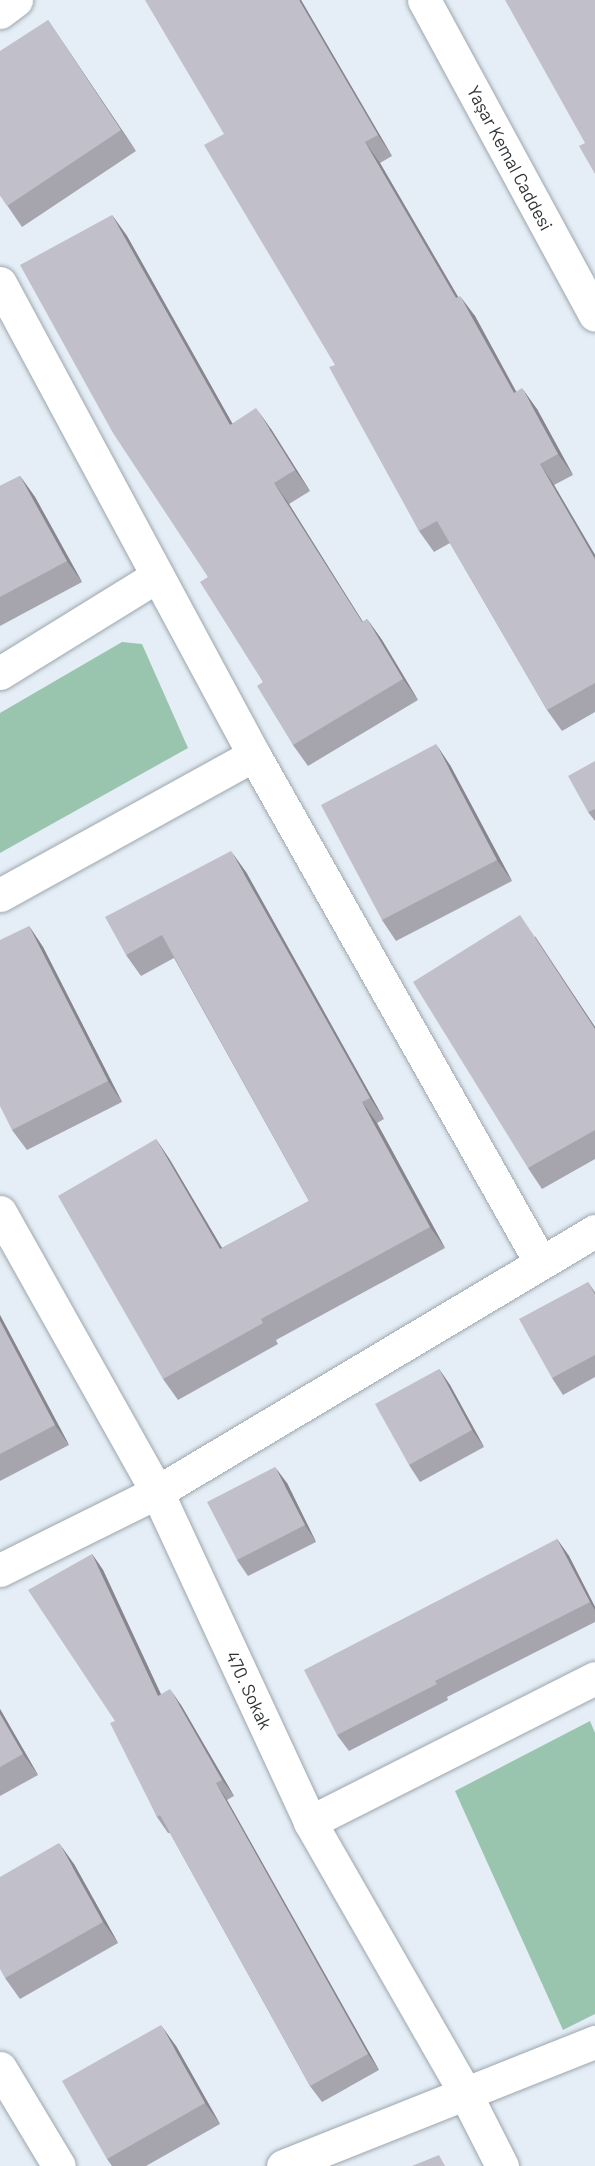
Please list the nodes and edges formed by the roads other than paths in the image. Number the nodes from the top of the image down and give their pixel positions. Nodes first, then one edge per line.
1 (16, 0) edge
2 (424, 0) edge
3 (0, 12) edge
4 (0, 283) edge
5 (594, 312) edge
6 (158, 576) junction
7 (0, 673) edge
8 (254, 755) junction
9 (0, 895) edge
10 (0, 1212) edge
11 (595, 1231) edge
12 (541, 1263) junction
13 (157, 1492) junction
14 (0, 1570) edge
15 (595, 1678) edge
16 (310, 1822) junction
17 (595, 2042) edge
18 (0, 2068) edge
19 (465, 2093) junction
20 (59, 2166) edge
21 (283, 2166) edge
22 (502, 2166) edge

1 - 3 street
2 - 5 street, Yaşar Kemal Caddesi
4 - 6 street
6 - 7 street
6 - 8 street
8 - 9 street
8 - 12 street
10 - 13 street, 470. Sokak
11 - 12 street
12 - 13 street
13 - 14 street
13 - 16 street, 470. Sokak
15 - 16 street
16 - 19 street, 470. Sokak
17 - 19 street
18 - 20 street
19 - 21 street
19 - 22 street, 470. Sokak

